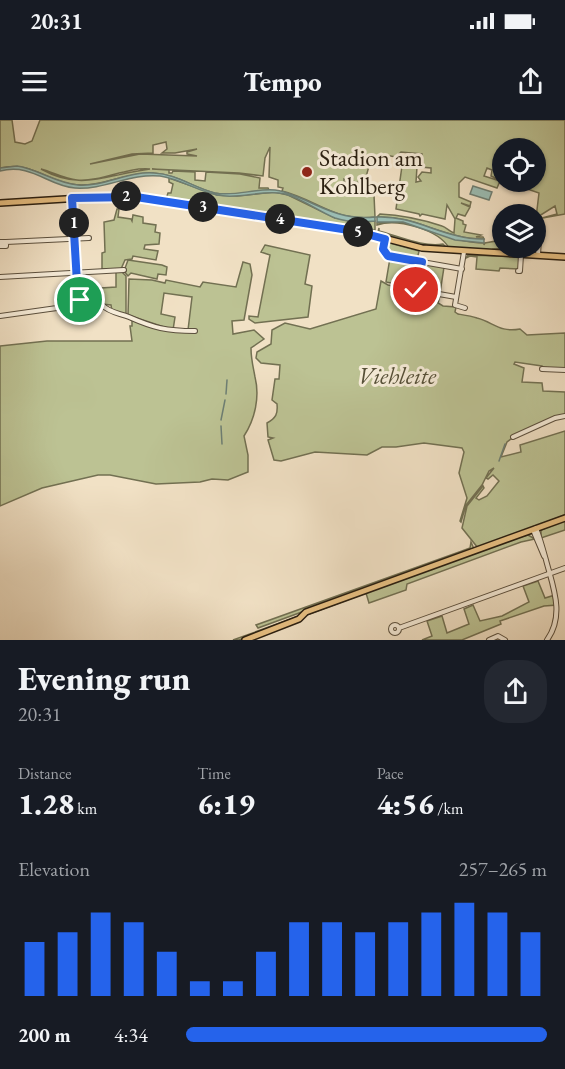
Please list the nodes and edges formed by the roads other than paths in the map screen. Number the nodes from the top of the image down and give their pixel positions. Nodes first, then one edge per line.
1 (72, 198) junction
2 (0, 203) edge
3 (89, 238) dead end
4 (75, 239) junction
5 (385, 239) junction
6 (0, 244) edge
7 (464, 252) junction
8 (492, 253) edge
9 (546, 256) edge
10 (565, 257) edge
11 (521, 258) edge
12 (422, 262) junction
13 (462, 269) junction
14 (123, 270) dead end
15 (518, 271) dead end
16 (76, 272) junction
17 (0, 277) edge
18 (456, 297) junction
19 (78, 300) junction
20 (85, 305) junction
21 (71, 306) junction
22 (465, 308) dead end
23 (0, 316) edge
24 (195, 331) dead end
25 (542, 369) dead end
26 (565, 370) edge
27 (565, 416) edge
28 (513, 437) dead end
29 (565, 518) edge
30 (535, 529) junction
31 (524, 533) junction
32 (537, 540) junction
33 (545, 556) junction
34 (565, 568) edge
35 (550, 573) junction
36 (399, 628) dead end
37 (245, 640) edge
38 (489, 640) edge
39 (505, 640) edge
40 (547, 640) edge

1 - 2 main road
1 - 4 street
1 - 5 main road
3 - 4 street
4 - 6 street
4 - 16 street
5 - 7 main road
5 - 12 street
7 - 8 main road
7 - 13 street
9 - 10 main road
11 - 15 street
12 - 13 street
12 - 18 street
13 - 18 street
14 - 16 street
16 - 17 street
16 - 19 street
18 - 22 street
19 - 20 street
19 - 21 street
20 - 21 street
20 - 24 street
21 - 23 street
25 - 26 street
27 - 28 street
29 - 30 main road
30 - 31 main road
30 - 32 street
30 - 33 street
31 - 32 street
31 - 37 main road
32 - 33 street
33 - 35 street
34 - 35 street
35 - 36 street
35 - 40 street
38 - 39 street

